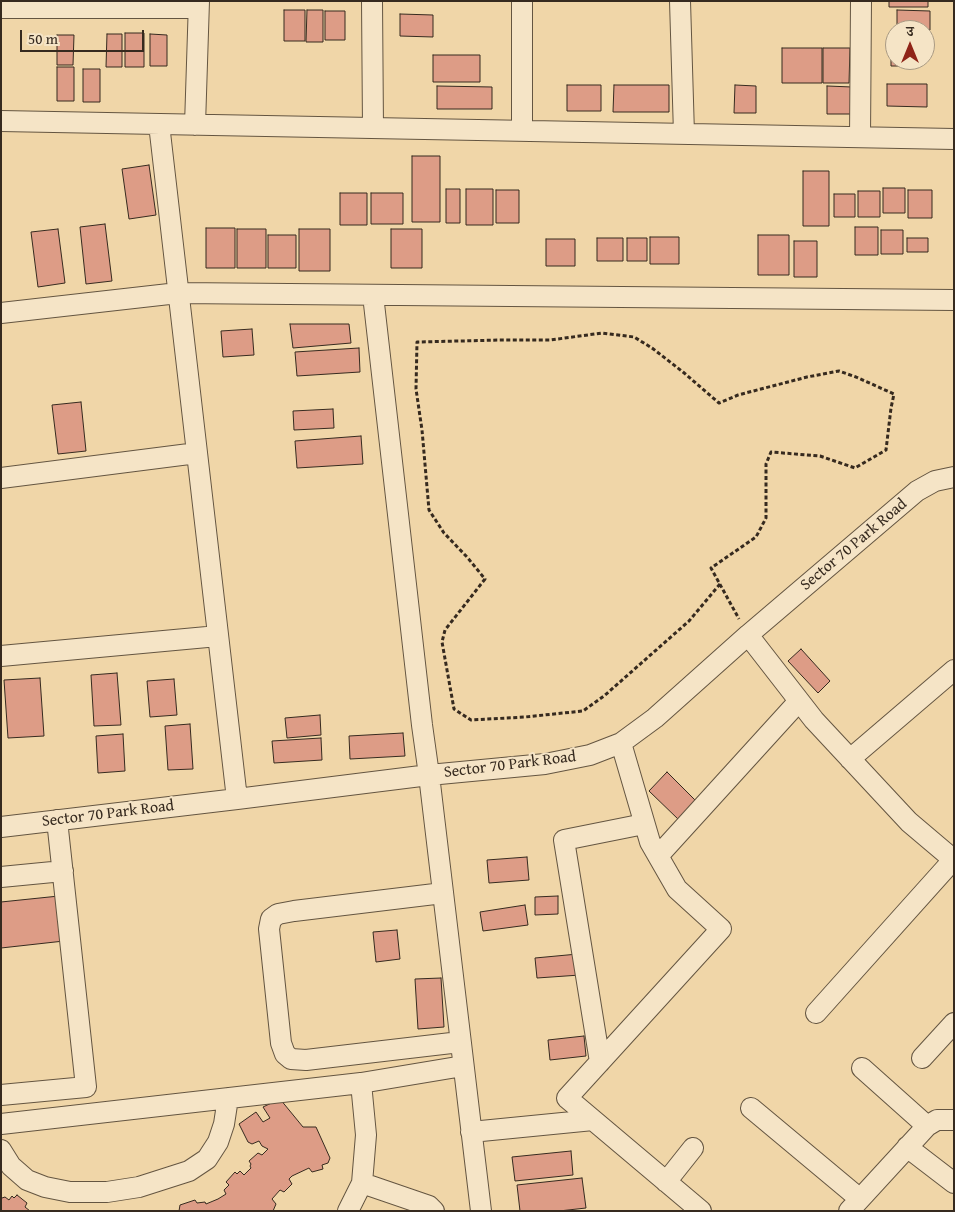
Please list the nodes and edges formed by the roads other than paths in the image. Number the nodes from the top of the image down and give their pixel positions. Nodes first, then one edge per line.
1 (372, 1) edge
2 (522, 1) edge
3 (680, 1) edge
4 (861, 1) edge
5 (101, 5) edge
6 (198, 5) edge
7 (1, 8) edge
8 (1, 121) edge
9 (159, 124) junction
10 (195, 125) junction
11 (373, 128) junction
12 (522, 131) junction
13 (684, 134) junction
14 (860, 137) junction
15 (954, 139) edge
16 (178, 293) junction
17 (373, 295) junction
18 (954, 300) edge
19 (1, 313) edge
20 (197, 452) junction
21 (954, 477) edge
22 (1, 478) edge
23 (748, 635) junction
24 (218, 636) junction
25 (1, 656) edge
26 (954, 670) edge
27 (800, 701) junction
28 (621, 743) junction
29 (850, 759) junction
30 (429, 775) junction
31 (237, 800) junction
32 (58, 820) junction
33 (644, 824) junction
34 (1, 827) edge
35 (658, 856) junction
36 (953, 859) edge
37 (63, 870) junction
38 (1, 877) edge
39 (443, 893) junction
40 (816, 1013) dead end
41 (954, 1023) edge
42 (460, 1042) junction
43 (922, 1058) dead end
44 (600, 1062) junction
45 (463, 1066) junction
46 (862, 1068) dead end
47 (361, 1083) junction
48 (1, 1095) edge
49 (228, 1098) junction
50 (752, 1108) dead end
51 (593, 1120) junction
52 (954, 1120) edge
53 (1, 1124) edge
54 (927, 1126) junction
55 (472, 1132) junction
56 (693, 1148) dead end
57 (908, 1148) junction
58 (1, 1150) edge
59 (666, 1182) junction
60 (362, 1183) junction
61 (954, 1183) edge
62 (855, 1205) edge
63 (348, 1211) edge
64 (434, 1211) edge
65 (481, 1211) edge
66 (701, 1211) edge

1 - 11 street
2 - 12 street
3 - 13 street
4 - 14 street
5 - 6 street
5 - 7 street
6 - 10 street
8 - 9 street
9 - 10 street
9 - 16 street
10 - 11 street
11 - 12 street
12 - 13 street
13 - 14 street
14 - 15 street
16 - 17 street
16 - 19 street
16 - 20 street
17 - 18 street
17 - 30 street
20 - 22 street
20 - 24 street
21 - 23 street, Sector 70 Park Road
23 - 27 street
23 - 28 street, Sector 70 Park Road
24 - 25 street
24 - 31 street
26 - 29 street
27 - 29 street
27 - 35 street
28 - 30 street, Sector 70 Park Road
28 - 33 street
29 - 36 street
30 - 31 street, Sector 70 Park Road
30 - 39 street
31 - 32 street, Sector 70 Park Road
32 - 34 street, Sector 70 Park Road
32 - 37 street
33 - 35 street
33 - 44 street
35 - 44 street
36 - 40 street
37 - 38 street
37 - 48 street
39 - 42 street
39 - 42 street
41 - 43 street
42 - 45 street
44 - 51 street
45 - 47 street
45 - 55 street
46 - 54 street
47 - 49 street
47 - 60 street
49 - 53 street
49 - 58 street
50 - 62 street
51 - 55 street
51 - 59 street
52 - 54 street
54 - 57 street
55 - 65 street
56 - 59 street
57 - 61 street
57 - 62 street
59 - 66 street
60 - 63 street
60 - 64 street

